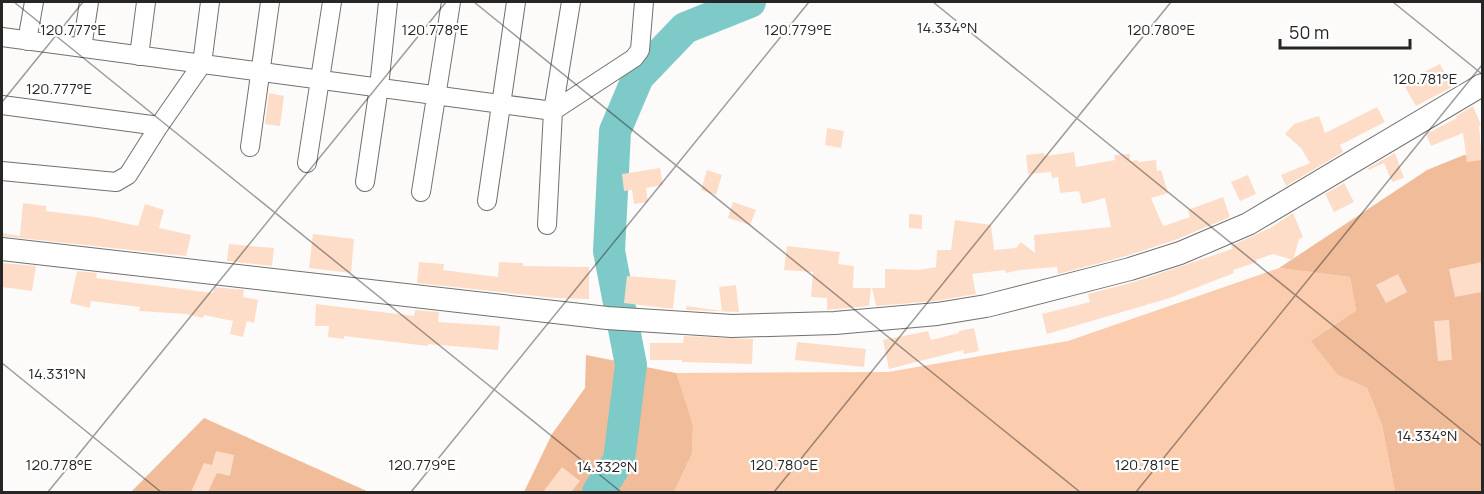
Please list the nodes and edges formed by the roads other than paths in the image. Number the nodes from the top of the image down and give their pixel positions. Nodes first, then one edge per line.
1 (34, 2) edge
2 (89, 2) edge
3 (146, 2) edge
4 (210, 2) edge
5 (270, 2) edge
6 (332, 2) edge
7 (388, 2) edge
8 (451, 2) edge
9 (516, 2) edge
10 (571, 2) edge
11 (645, 2) edge
12 (2, 37) edge
13 (27, 41) junction
14 (82, 48) junction
15 (139, 56) junction
16 (202, 64) junction
17 (260, 72) junction
18 (320, 80) junction
19 (1482, 86) edge
20 (379, 87) junction
21 (437, 95) junction
22 (500, 104) junction
23 (2, 105) edge
24 (553, 111) junction
25 (159, 126) junction
26 (249, 147) dead end
27 (307, 163) dead end
28 (2, 171) edge
29 (365, 182) dead end
30 (421, 192) dead end
31 (487, 201) dead end
32 (547, 225) dead end
33 (2, 249) edge

1 - 13 street
2 - 14 street
3 - 15 street
4 - 16 street
5 - 17 street
6 - 18 street
7 - 20 street
8 - 21 street
9 - 22 street
10 - 24 street
11 - 24 street
12 - 13 street
13 - 14 street
14 - 15 street
15 - 16 street
16 - 17 street
16 - 25 street
17 - 18 street
17 - 26 street
18 - 20 street
18 - 27 street
19 - 33 street
20 - 21 street
20 - 29 street
21 - 22 street
21 - 30 street
22 - 24 street
22 - 31 street
23 - 25 street
24 - 32 street
25 - 28 street

